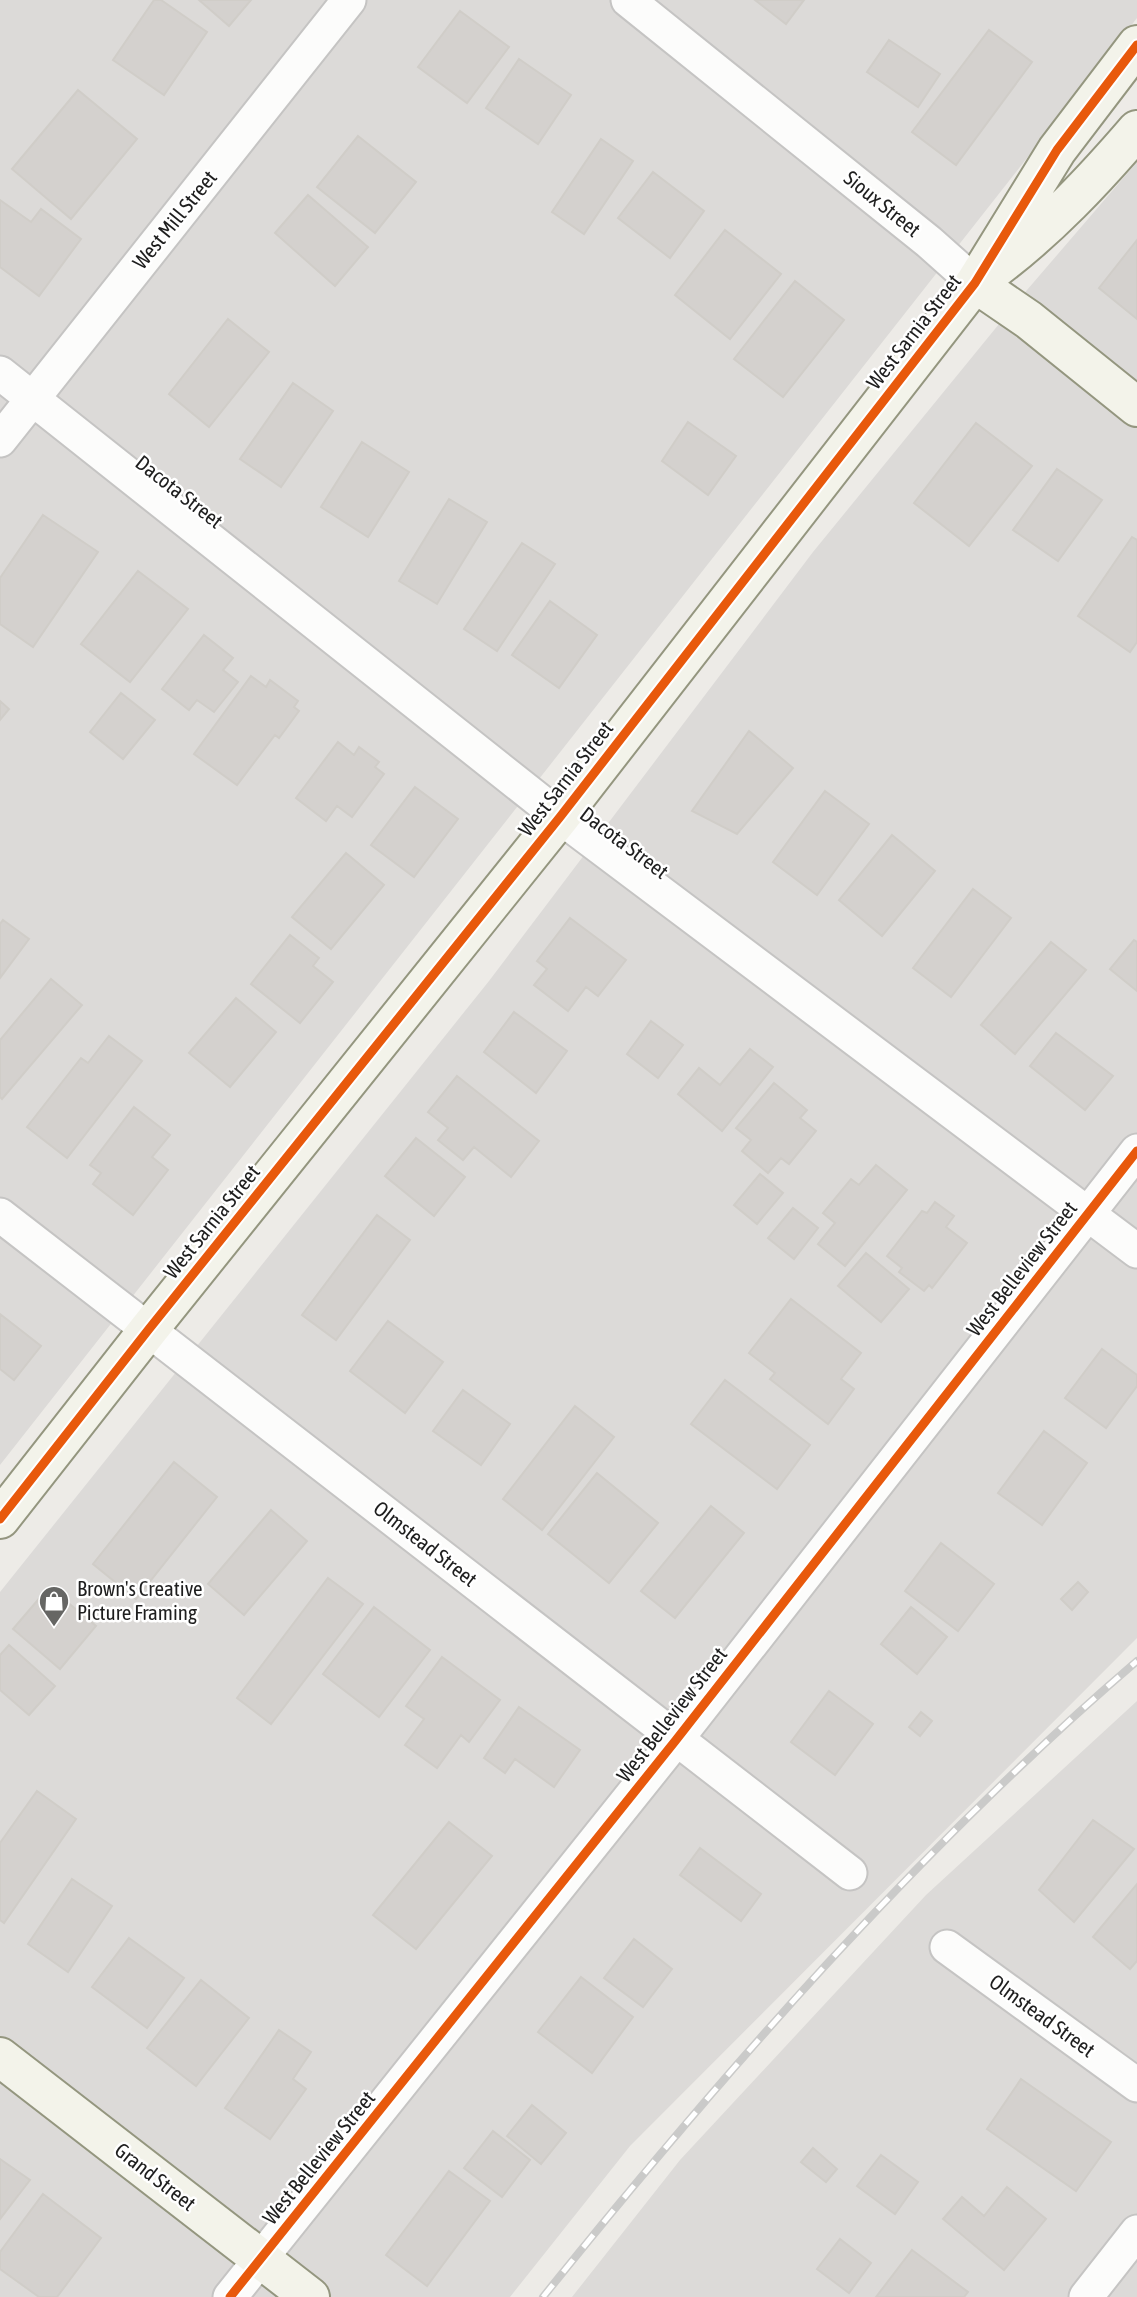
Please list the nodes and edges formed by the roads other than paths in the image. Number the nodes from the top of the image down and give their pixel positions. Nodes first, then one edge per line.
1 (349, 0) edge
2 (628, 0) edge
3 (1137, 45) edge
4 (1137, 130) edge
5 (975, 284) junction
6 (0, 373) edge
7 (33, 398) junction
8 (1137, 407) edge
9 (0, 440) edge
10 (560, 817) junction
11 (1137, 1151) edge
12 (1088, 1213) junction
13 (0, 1215) edge
14 (1137, 1251) edge
15 (149, 1329) junction
16 (0, 1519) edge
17 (676, 1740) junction
18 (850, 1873) dead end
19 (947, 1947) dead end
20 (0, 2057) edge
21 (1137, 2085) edge
22 (1137, 2232) edge
23 (261, 2259) junction
24 (230, 2297) edge
25 (310, 2297) edge
26 (1086, 2297) edge

1 - 7 street, West Mill Street
2 - 5 street, Sioux Street
3 - 5 street, West Sarnia Street
4 - 5 street, West Sarnia Street
5 - 8 street, Sioux Street
5 - 10 street, West Sarnia Street
6 - 7 street, Dacota Street
7 - 9 street, West Mill Street
7 - 10 street, Dacota Street
10 - 12 street, Dacota Street
10 - 15 street, West Sarnia Street
11 - 12 street, West Belleview Street
12 - 14 street, Dacota Street
12 - 17 street, West Belleview Street
13 - 15 street, Olmstead Street
15 - 16 street, West Sarnia Street
15 - 17 street, Olmstead Street
17 - 18 street, Olmstead Street
17 - 23 street, West Belleview Street
19 - 21 street, Olmstead Street
20 - 23 street, Grand Street
22 - 26 street
23 - 24 street, West Belleview Street
23 - 25 street, Grand Street

